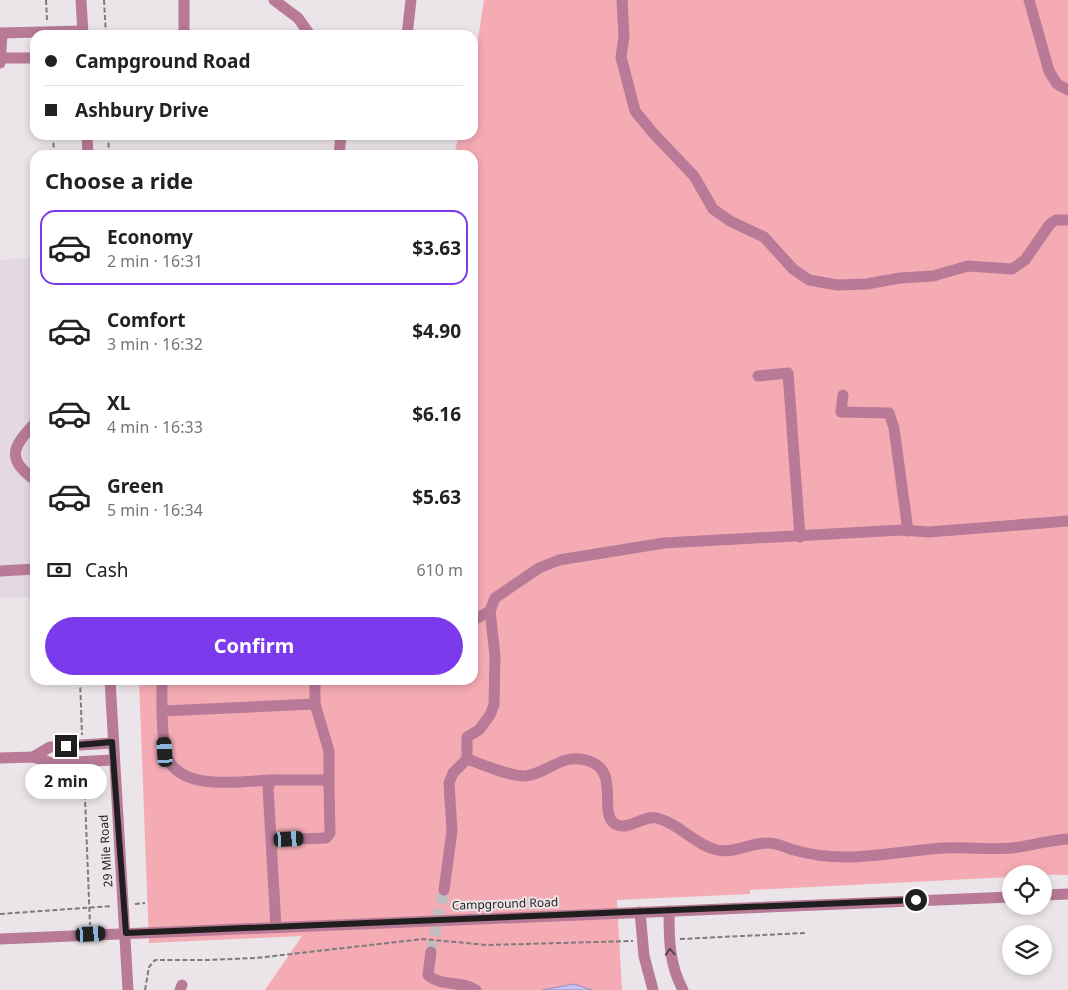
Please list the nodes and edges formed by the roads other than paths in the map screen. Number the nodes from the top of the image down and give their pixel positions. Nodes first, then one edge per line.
1 (81, 0) edge
2 (184, 0) edge
3 (274, 0) edge
4 (411, 0) edge
5 (622, 0) edge
6 (1029, 0) edge
7 (83, 30) edge
8 (184, 30) edge
9 (306, 30) edge
10 (408, 30) edge
11 (1, 33) edge
12 (30, 33) edge
13 (30, 58) edge
14 (0, 60) edge
15 (1068, 90) edge
16 (1068, 220) edge
17 (758, 376) dead end
18 (843, 395) dead end
19 (30, 430) edge
20 (30, 476) edge
21 (1068, 520) edge
22 (908, 531) junction
23 (800, 537) junction
24 (30, 569) edge
25 (0, 571) edge
26 (490, 610) junction
27 (478, 617) edge
28 (110, 685) edge
29 (162, 685) edge
30 (314, 685) edge
31 (315, 704) junction
32 (163, 711) junction
33 (112, 742) junction
34 (33, 756) junction
35 (0, 758) edge
36 (467, 759) junction
37 (114, 760) junction
38 (272, 780) junction
39 (329, 784) junction
40 (1068, 839) edge
41 (271, 840) junction
42 (444, 890) tunnel mouth
43 (1068, 894) edge
44 (1052, 895) edge
45 (1002, 897) edge
46 (669, 911) junction
47 (640, 912) junction
48 (276, 927) junction
49 (126, 933) junction
50 (0, 939) edge
51 (431, 952) tunnel mouth
52 (682, 988) edge
53 (128, 990) edge
54 (476, 990) edge
55 (653, 990) edge
56 (669, 990) edge

1 - 7 street
2 - 8 street
3 - 9 street
4 - 10 street
5 - 16 street
6 - 15 street
11 - 12 street
11 - 14 street
13 - 14 street
17 - 23 street
18 - 22 street
19 - 20 street
21 - 22 street
22 - 23 street
23 - 26 street
24 - 25 street
26 - 27 street
26 - 36 street
28 - 33 street, 29 Mile Road
29 - 32 street
30 - 31 street
31 - 32 street
31 - 39 street
32 - 38 street
33 - 34 street
33 - 37 street, 29 Mile Road
34 - 35 street
34 - 37 street
36 - 40 street
36 - 42 street
37 - 49 street, 29 Mile Road
38 - 39 street
38 - 41 street
39 - 41 street
41 - 48 street
43 - 44 street
45 - 46 street, Campground Road
46 - 47 street, Campground Road
52 -> 46 street
47 - 48 street, Campground Road
47 - 55 street
48 - 49 street, Campground Road
49 - 50 street, Campground Road
49 - 53 street, 29 Mile Road
51 - 54 street
52 - 56 street

